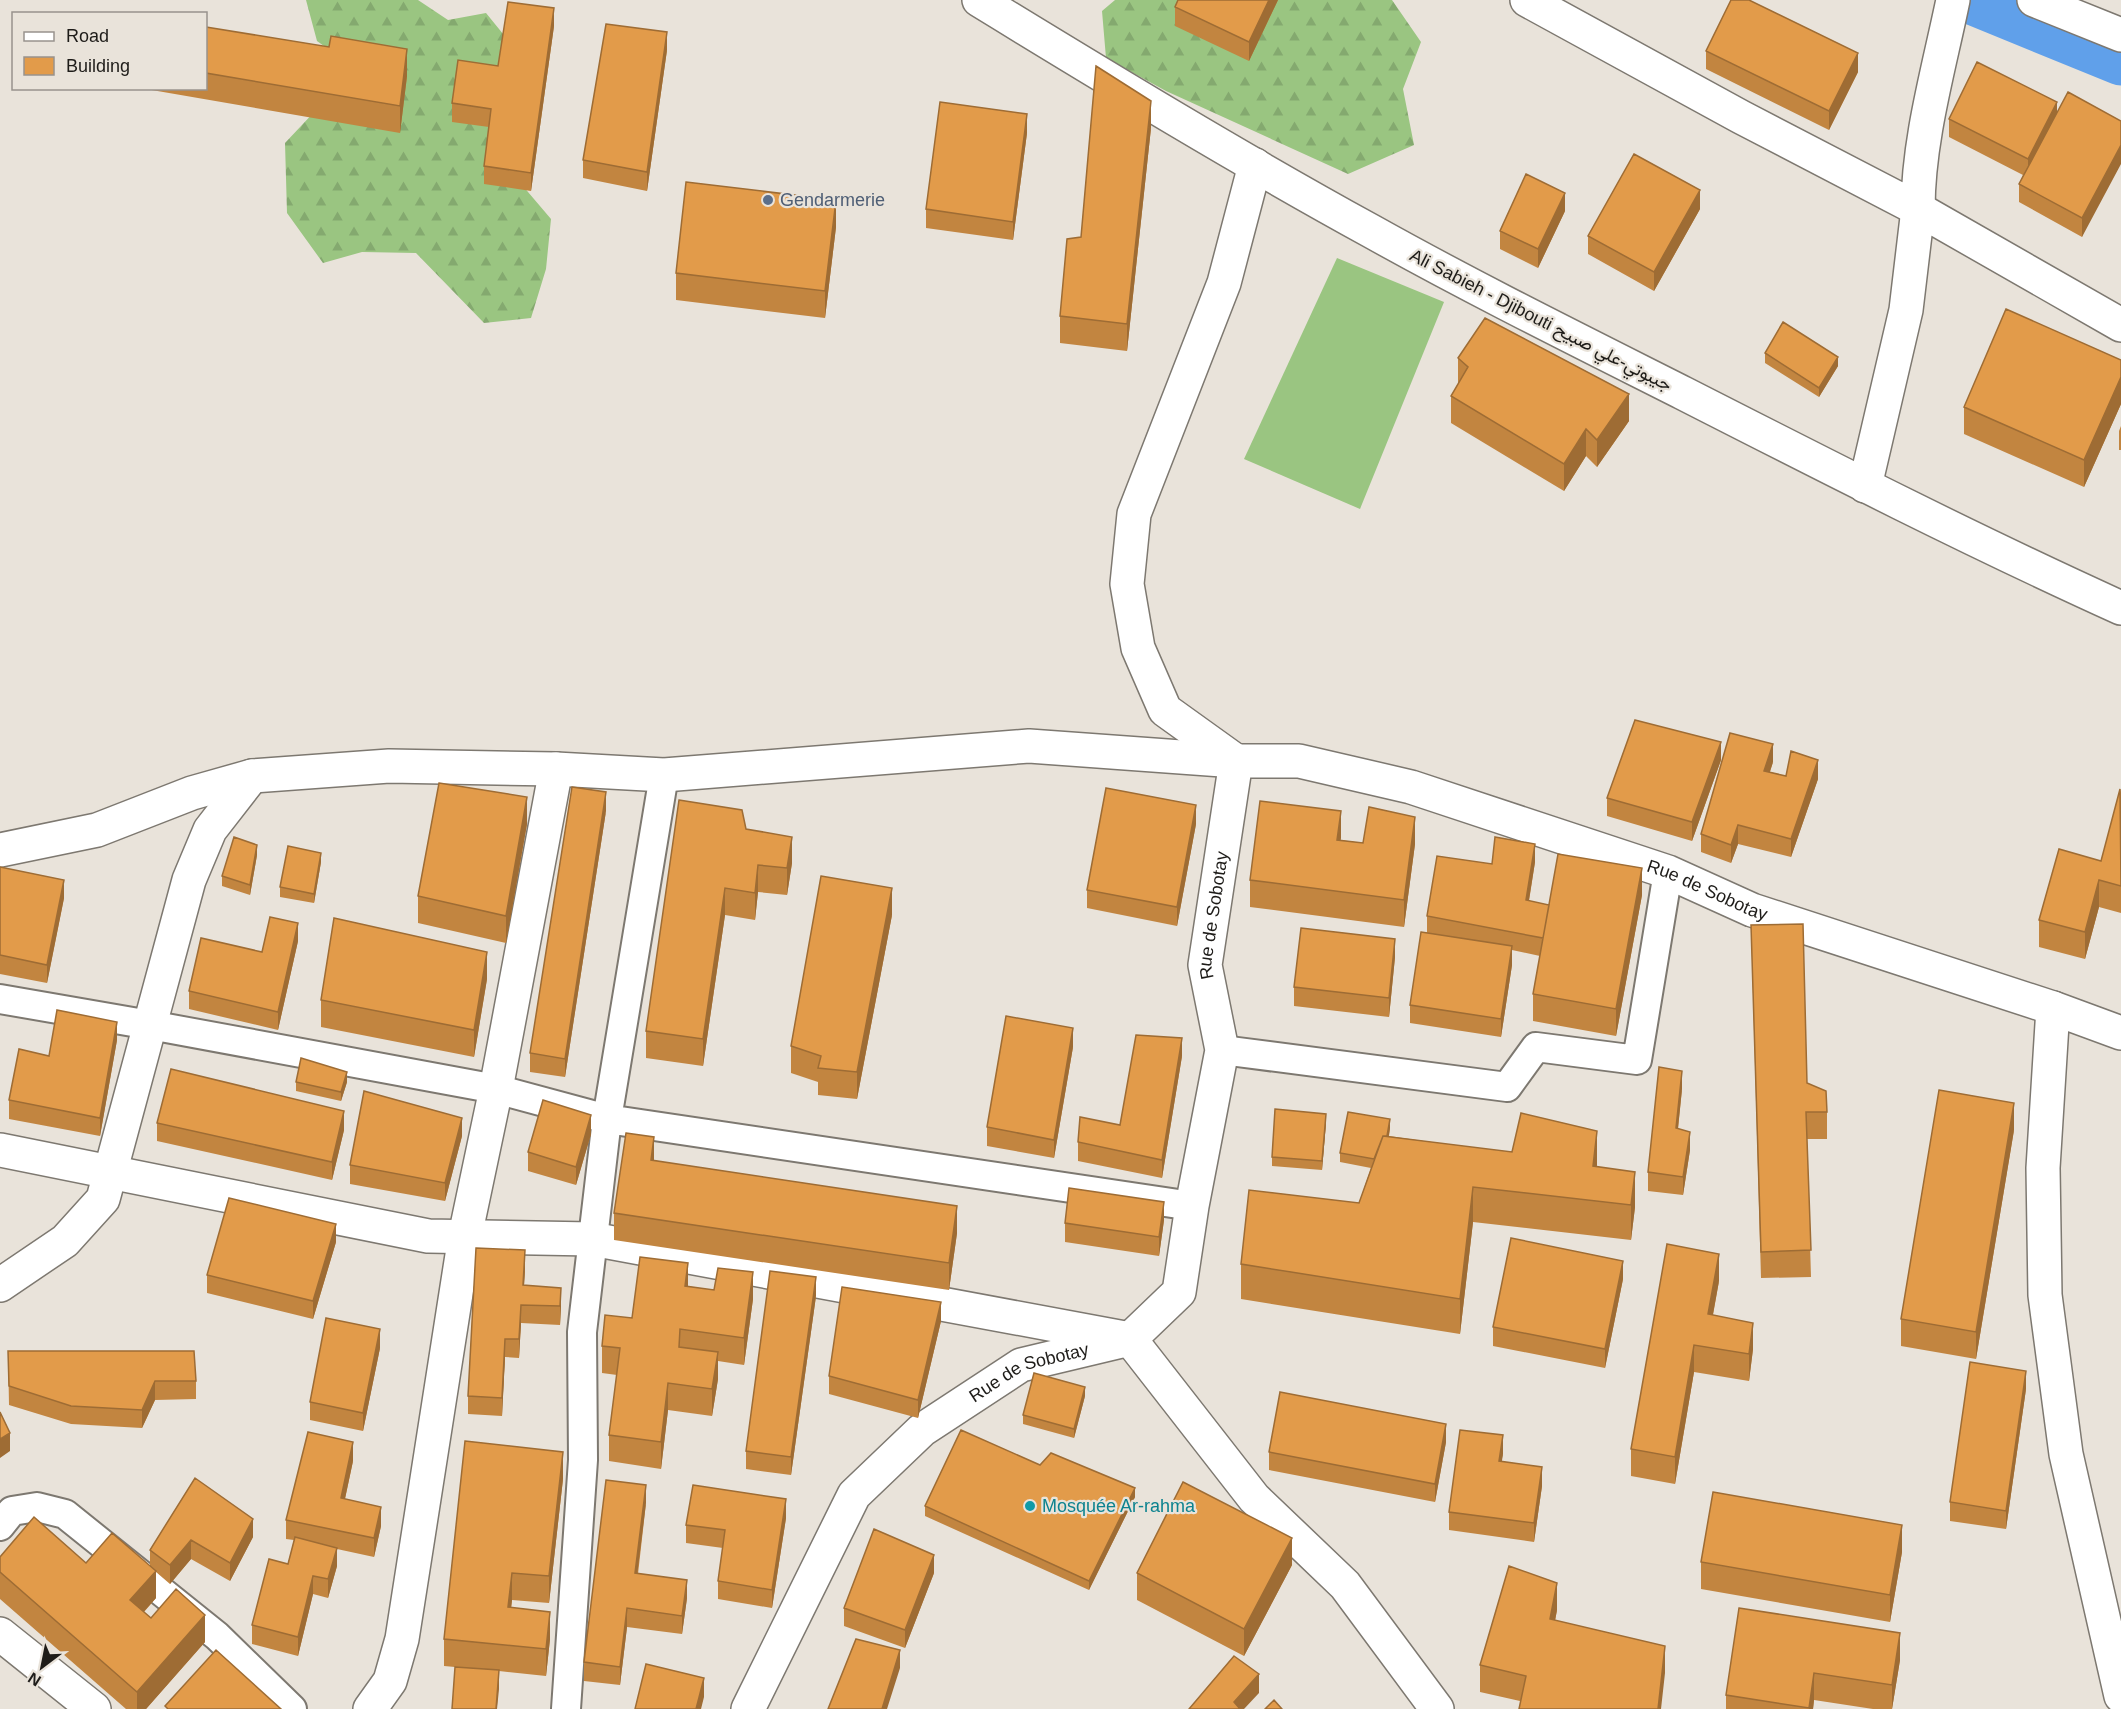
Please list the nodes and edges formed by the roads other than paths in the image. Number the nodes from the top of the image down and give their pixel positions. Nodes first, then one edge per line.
1 (979, 0) edge
2 (1527, 0) edge
3 (1953, 0) edge
4 (2034, 0) edge
5 (2121, 35) edge
6 (1255, 165) junction
7 (1918, 209) junction
8 (2121, 325) edge
9 (1865, 486) junction
10 (2121, 608) edge
11 (1236, 761) junction
12 (556, 769) junction
13 (664, 775) junction
14 (252, 776) junction
15 (0, 850) edge
16 (1668, 872) junction
17 (0, 999) edge
18 (2053, 1008) junction
19 (150, 1025) junction
20 (2121, 1033) edge
21 (1222, 1050) junction
22 (496, 1089) junction
23 (607, 1119) junction
24 (0, 1150) edge
25 (111, 1172) junction
26 (1192, 1206) junction
27 (465, 1236) junction
28 (592, 1239) junction
29 (0, 1285) edge
30 (1130, 1340) junction
31 (0, 1526) edge
32 (0, 1634) edge
33 (2121, 1696) edge
34 (373, 1708) edge
35 (94, 1709) edge
36 (292, 1709) edge
37 (566, 1709) edge
38 (748, 1709) edge
39 (1437, 1709) edge

1 - 6 street, Ali Sabieh - Djibouti جيبوتي-علي صبيح
2 - 7 street
3 - 7 street
4 - 5 street
6 - 9 street, Ali Sabieh - Djibouti جيبوتي-علي صبيح
6 - 11 street
7 - 8 street
7 - 9 street
9 - 10 street, Ali Sabieh - Djibouti جيبوتي-علي صبيح
11 - 13 street
11 - 16 street, Rue de Sobotay
11 - 21 street, Rue de Sobotay
12 - 13 street
12 - 14 street
12 - 22 street
13 - 23 lane
14 - 15 street
14 - 19 street
16 - 18 street, Rue de Sobotay
16 - 21 lane
17 - 19 lane
18 - 20 street, Rue de Sobotay
18 - 33 street
19 - 22 lane
19 - 25 street
21 - 26 street, Rue de Sobotay
22 - 23 lane
22 - 27 street
23 - 26 lane
23 - 28 lane
24 - 25 street
25 - 27 street
25 - 29 street
26 - 30 street, Rue de Sobotay
27 - 28 street
27 - 34 street
28 - 30 street
28 - 37 lane
30 - 38 street, Rue de Sobotay
30 - 39 street
31 - 36 lane
32 - 35 street

